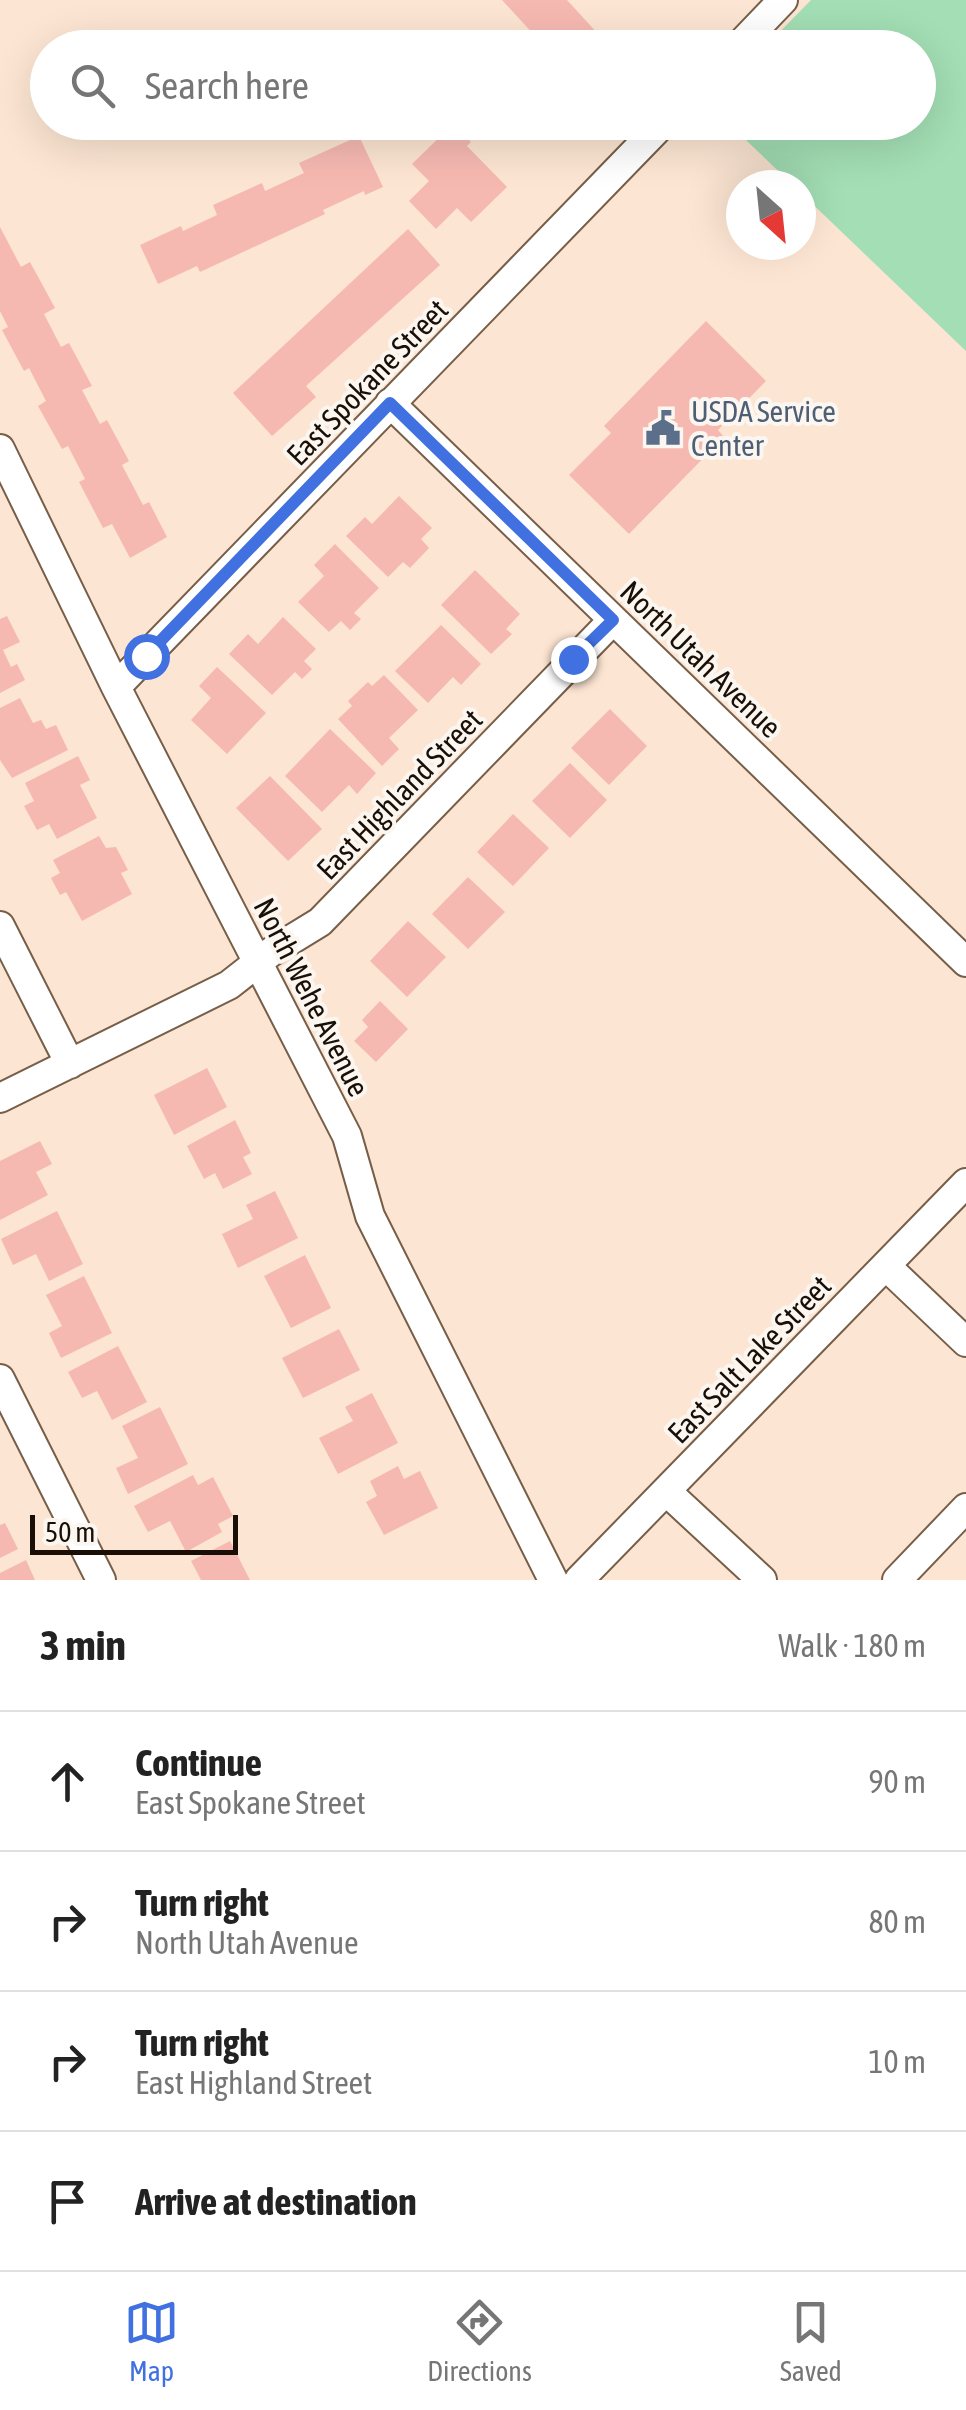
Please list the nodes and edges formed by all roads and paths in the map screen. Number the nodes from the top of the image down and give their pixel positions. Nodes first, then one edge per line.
1 (783, 0) edge
2 (754, 30) edge
3 (646, 140) edge
4 (390, 403) junction
5 (0, 449) edge
6 (613, 620) junction
7 (116, 687) junction
8 (0, 926) edge
9 (966, 962) edge
10 (257, 964) junction
11 (70, 1064) junction
12 (0, 1098) edge
13 (966, 1183) edge
14 (886, 1266) junction
15 (966, 1342) edge
16 (0, 1379) edge
17 (666, 1491) junction
18 (966, 1508) edge
19 (102, 1580) edge
20 (552, 1580) edge
21 (580, 1580) edge
22 (762, 1580) edge
23 (897, 1580) edge

1 - 2 street
3 - 4 street, East Spokane Street
4 - 6 street, North Utah Avenue
4 - 7 street, East Spokane Street
5 - 7 street, North Wehe Avenue
6 - 9 street, North Utah Avenue
6 - 10 street, East Highland Street
7 - 10 street, North Wehe Avenue
8 - 11 street
10 - 11 street, East Highland Street
10 - 20 street, North Wehe Avenue
11 - 12 street, East Highland Street
13 - 14 street, East Salt Lake Street
14 - 15 street
14 - 17 street, East Salt Lake Street
16 - 19 street
17 - 21 street, East Salt Lake Street
17 - 22 street
18 - 23 street

